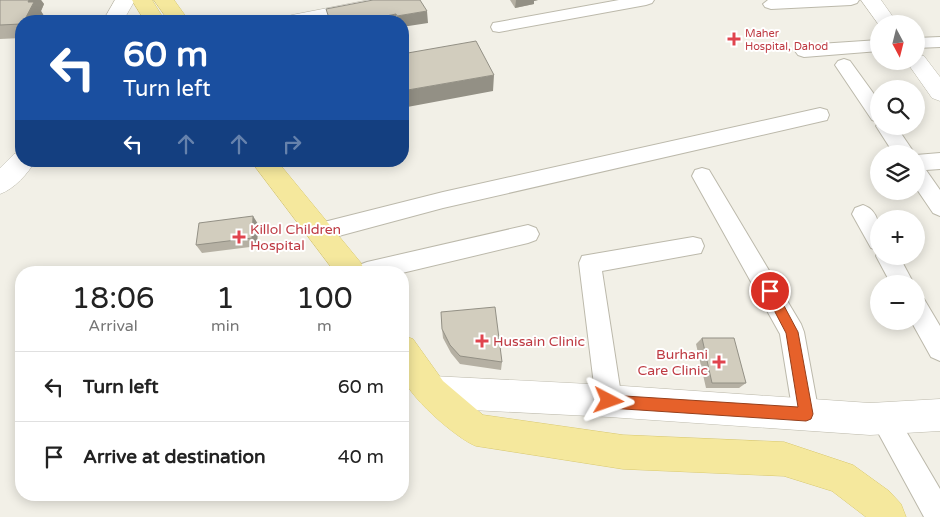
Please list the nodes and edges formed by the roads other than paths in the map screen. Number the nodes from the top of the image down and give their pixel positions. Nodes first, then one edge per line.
1 (125, 0) edge
2 (142, 0) edge
3 (164, 0) edge
4 (399, 0) edge
5 (851, 0) edge
6 (871, 0) edge
7 (638, 1) edge
8 (369, 3) edge
9 (771, 4) dead end
10 (116, 15) edge
11 (152, 15) edge
12 (175, 15) edge
13 (318, 15) edge
14 (882, 15) edge
15 (499, 27) dead end
16 (940, 42) edge
17 (925, 43) edge
18 (870, 46) edge
19 (804, 51) dead end
20 (844, 64) dead end
21 (923, 70) edge
22 (940, 93) edge
23 (870, 102) edge
24 (820, 114) dead end
25 (940, 161) edge
26 (925, 162) edge
27 (17, 167) edge
28 (270, 167) edge
29 (702, 176) dead end
30 (0, 184) edge
31 (925, 184) edge
32 (940, 207) edge
33 (863, 214) dead end
34 (870, 226) edge
35 (320, 232) junction
36 (528, 234) dead end
37 (692, 246) dead end
38 (346, 266) edge
39 (392, 266) edge
40 (925, 323) edge
41 (940, 349) edge
42 (409, 359) edge
43 (432, 392) junction
44 (609, 401) junction
45 (806, 414) junction
46 (940, 415) edge
47 (884, 418) junction
48 (937, 508) edge
49 (888, 517) edge

1 - 10 street
2 - 11 main road
3 - 12 main road
4 - 8 street
5 - 9 street
6 - 14 street
7 - 15 street
8 - 13 street
16 - 17 street
18 - 19 street
20 - 23 street
21 - 22 street
24 - 35 street
25 - 26 street
27 - 30 street
28 - 35 main road
29 - 45 street
31 - 32 street
33 - 34 street
35 - 38 main road
36 - 39 street
37 - 44 street
40 - 41 street
42 - 43 main road
43 - 44 street
43 - 49 main road
44 - 45 street
45 - 47 street
46 - 47 street
47 - 48 street

